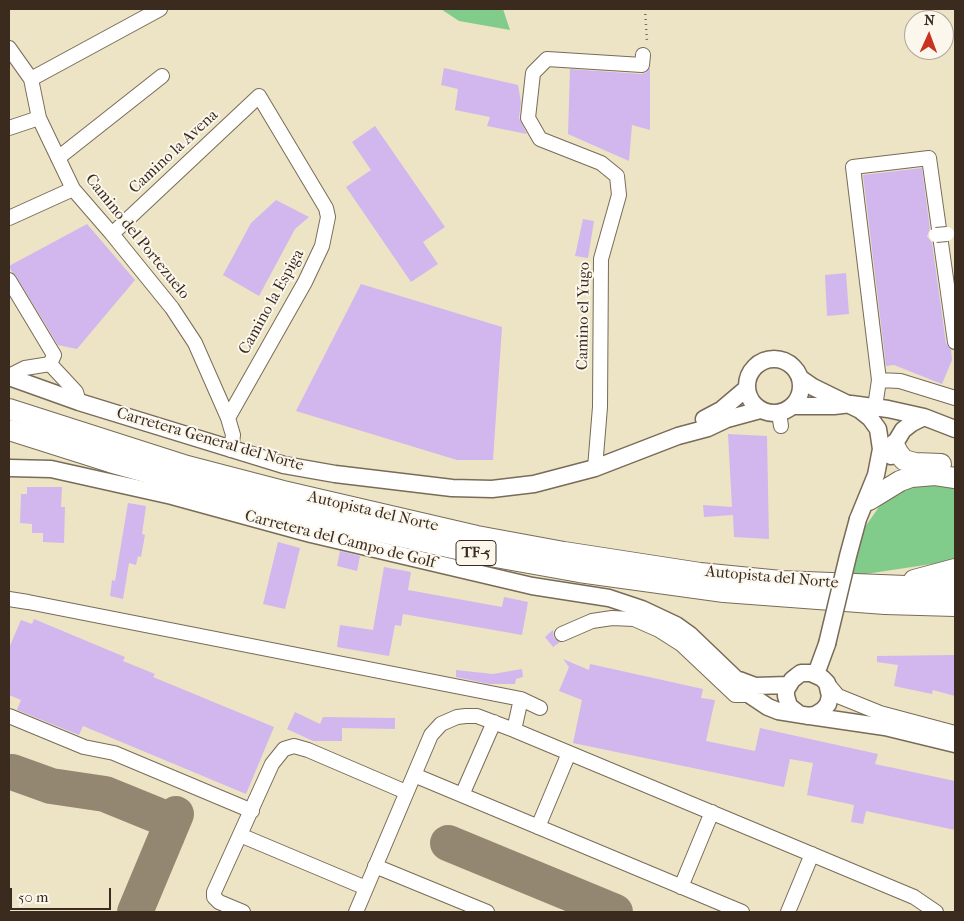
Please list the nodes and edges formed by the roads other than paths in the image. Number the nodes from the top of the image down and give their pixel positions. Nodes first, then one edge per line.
1 (160, 9) edge
2 (9, 48) edge
3 (643, 55) road end
4 (162, 76) dead end
5 (30, 79) junction
6 (259, 96) joint
7 (39, 118) junction
8 (9, 128) edge
9 (58, 158) junction
10 (73, 189) junction
11 (9, 218) edge
12 (112, 234) junction
13 (9, 280) edge
14 (955, 342) edge
15 (50, 364) junction
16 (9, 377) edge
17 (800, 378) junction
18 (878, 380) junction
19 (747, 388) junction
20 (955, 398) edge
21 (79, 402) junction
22 (851, 404) junction
23 (882, 408) junction
24 (9, 409) edge
25 (760, 410) junction
26 (784, 415) junction
27 (924, 417) junction
28 (228, 418) junction
29 (955, 429) edge
30 (9, 430) edge
31 (678, 436) junction
32 (894, 445) junction
33 (231, 450) junction
34 (955, 466) edge
35 (595, 468) junction
36 (9, 470) edge
37 (955, 472) edge
38 (955, 478) edge
39 (870, 498) junction
40 (955, 569) edge
41 (890, 586) junction
42 (955, 588) edge
43 (9, 599) edge
44 (955, 606) edge
45 (562, 634) dead end
46 (822, 679) junction
47 (737, 680) junction
48 (788, 685) junction
49 (750, 695) junction
50 (521, 699) junction
51 (540, 708) dead end
52 (9, 716) edge
53 (805, 716) junction
54 (494, 722) junction
55 (514, 730) junction
56 (955, 733) edge
57 (938, 740) junction
58 (955, 744) edge
59 (955, 751) edge
60 (569, 753) junction
61 (414, 775) junction
62 (406, 792) junction
63 (462, 795) junction
64 (252, 810) junction
65 (712, 812) junction
66 (538, 827) junction
67 (240, 835) junction
68 (812, 854) junction
69 (375, 866) junction
70 (681, 887) junction
71 (366, 888) junction
72 (243, 912) edge
73 (356, 912) edge
74 (487, 912) edge
75 (742, 912) edge
76 (788, 912) edge
77 (936, 912) edge

1 - 5 street
2 - 5 street, Camino del Portezuelo
3 - 35 street, Camino el Yugo
4 - 9 street
5 - 7 street, Camino del Portezuelo
6 - 12 street, Camino la Avena
6 - 28 street, Camino la Espiga
7 - 8 street
7 - 9 street, Camino del Portezuelo
9 - 10 street, Camino del Portezuelo
10 - 11 street
10 - 12 street, Camino del Portezuelo
12 - 28 street, Camino del Portezuelo
13 - 15 street
14 - 18 street
15 - 16 street
15 - 21 street
16 - 21 main road, Carretera General del Norte
17 - 19 main road
17 - 22 main road
17 - 26 main road
18 - 20 street
18 - 23 street
19 - 25 main road
19 - 31 main road, Carretera General del Norte
21 - 33 main road, Carretera General del Norte
22 - 23 main road
22 - 26 main road
22 - 39 main road
23 - 27 main road
23 - 32 main road
24 - 41 highway, Autopista del Norte / TF-5
25 - 26 main road
25 - 31 main road, Carretera General del Norte
27 - 29 main road
27 - 32 main road
28 - 33 street, Camino del Portezuelo
30 - 44 highway, Autopista del Norte / TF-5
31 - 35 main road, Carretera General del Norte
32 - 34 highway
32 - 39 main road
33 - 35 main road, Carretera General del Norte
36 - 47 main road, Carretera del Campo de Golf
37 - 39 highway
38 - 39 highway
39 - 46 main road, bridge
40 - 41 highway
41 - 42 highway, Autopista del Norte / TF-5
43 - 50 street
45 - 49 street
46 - 48 main road
46 - 53 main road
46 - 56 street
47 - 48 main road, Carretera del Campo de Golf
47 - 49 main road, Carretera del Campo de Golf
48 - 53 main road
49 - 53 main road, Carretera del Campo de Golf
50 - 51 street
50 - 55 street
52 - 64 street
53 - 57 main road, Carretera del Campo de Golf
54 - 55 street
54 - 61 street
54 - 63 street
55 - 60 street
57 - 58 main road, Carretera del Campo de Golf
57 - 59 street
60 - 65 street
60 - 66 street
61 - 62 street
61 - 63 street
62 - 64 street
62 - 69 street
63 - 66 street
64 - 67 street
65 - 68 street
65 - 70 street
66 - 70 street
67 - 71 street
67 - 72 street
68 - 76 street
68 - 77 street
69 - 71 street
69 - 74 street
70 - 75 street
71 - 73 street

